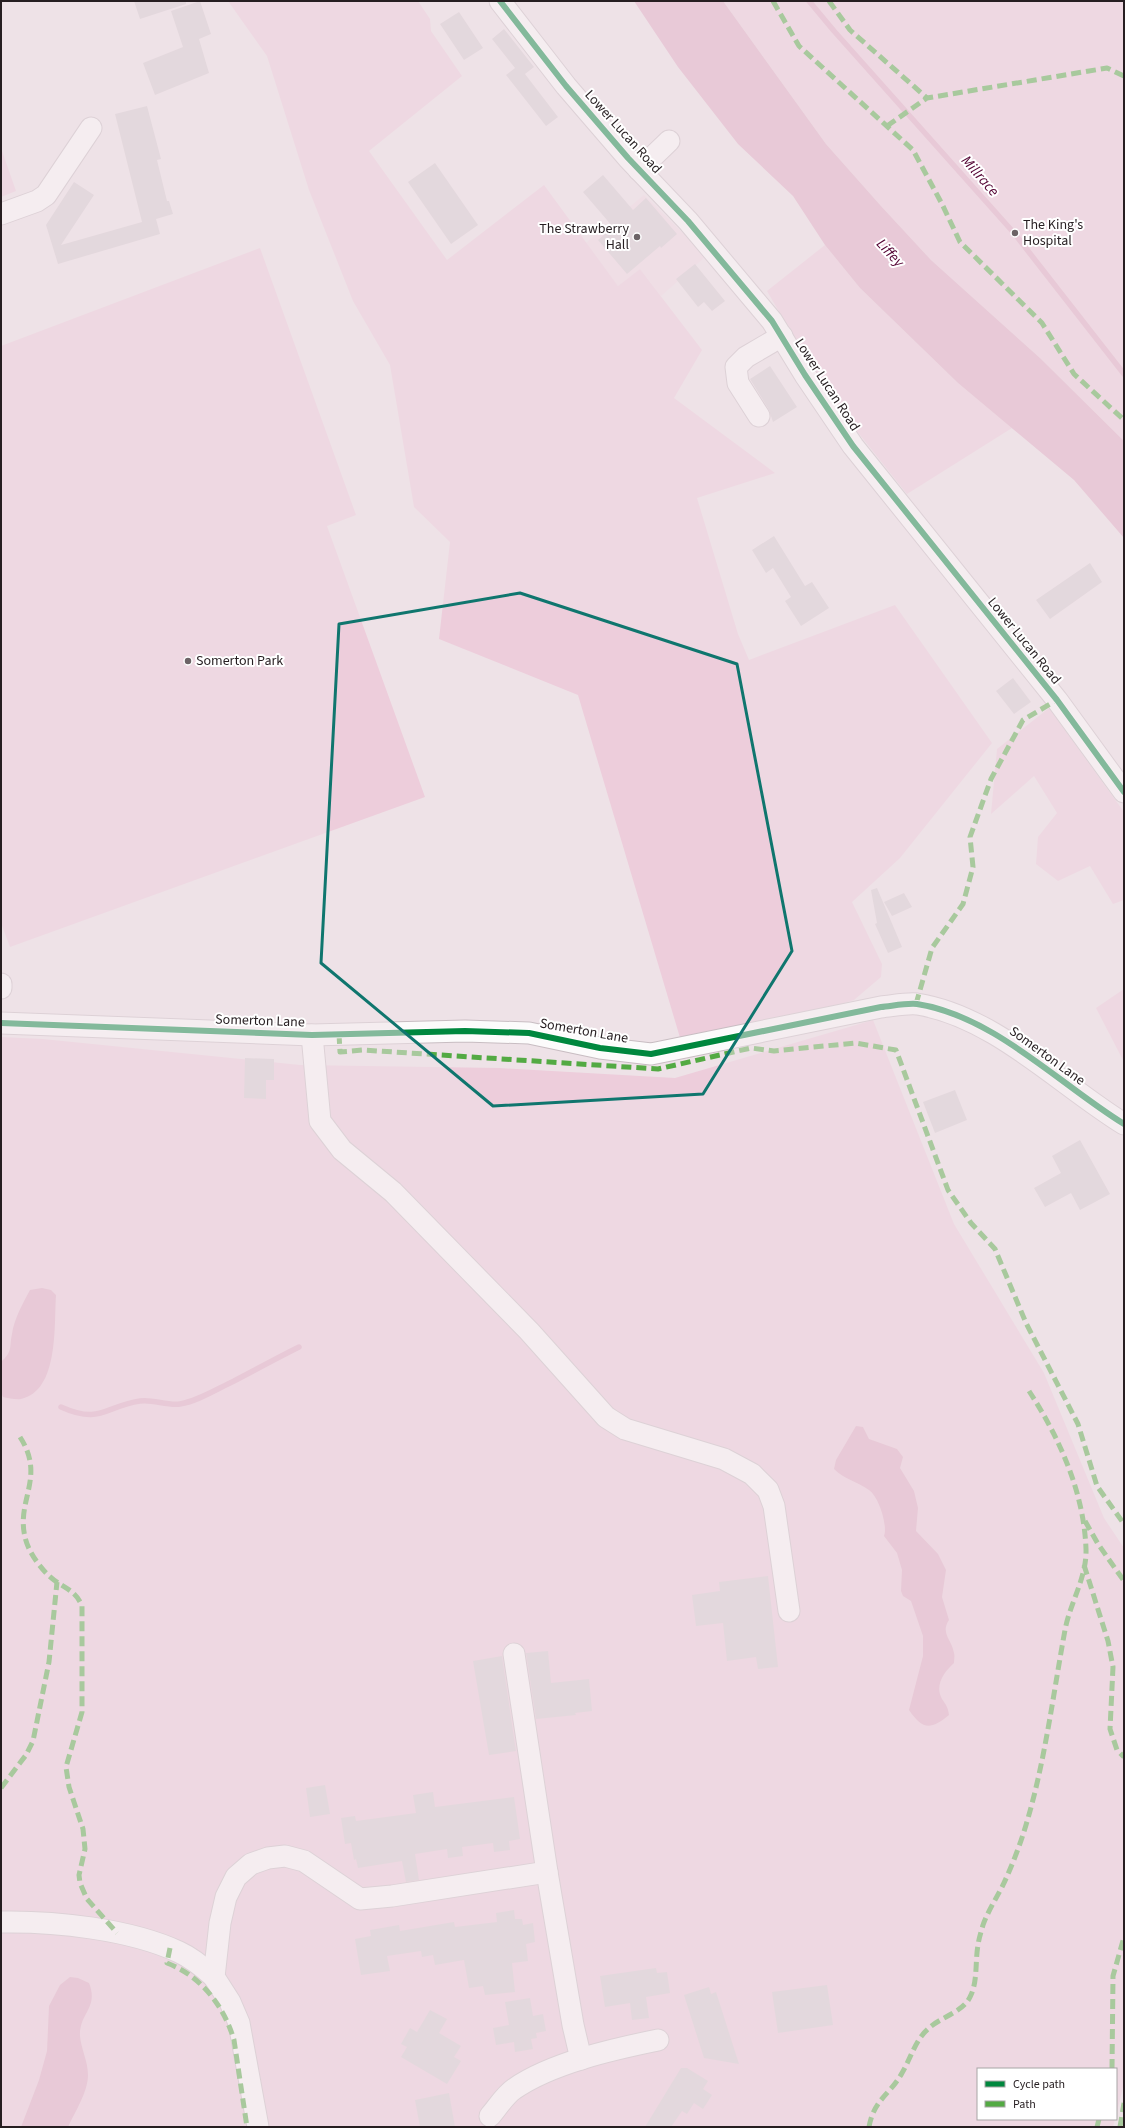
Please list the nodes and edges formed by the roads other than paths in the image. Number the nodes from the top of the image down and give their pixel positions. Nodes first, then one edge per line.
1 (500, 1) edge
2 (91, 128) dead end
3 (669, 142) dead end
4 (639, 170) junction
5 (1, 214) edge
6 (782, 336) junction
7 (759, 416) dead end
8 (1124, 792) edge
9 (1, 984) edge
10 (1, 988) edge
11 (1, 1023) edge
12 (312, 1035) junction
13 (1124, 1124) edge
14 (789, 1611) dead end
15 (514, 1654) dead end
16 (547, 1872) junction
17 (1, 1922) edge
18 (214, 1976) junction
19 (658, 2040) dead end
20 (581, 2059) junction
21 (490, 2116) dead end
22 (258, 2127) edge

1 - 4 street, Lower Lucan Road
2 - 5 street
3 - 4 street
4 - 6 street, Lower Lucan Road
6 - 7 street
6 - 8 street, Lower Lucan Road
9 - 10 street
11 - 12 street, Somerton Lane
12 - 13 street, Somerton Lane
12 - 14 street
15 - 16 street
16 - 18 street
16 - 20 street
17 - 18 street
18 - 22 street
19 - 20 street
20 - 21 street

